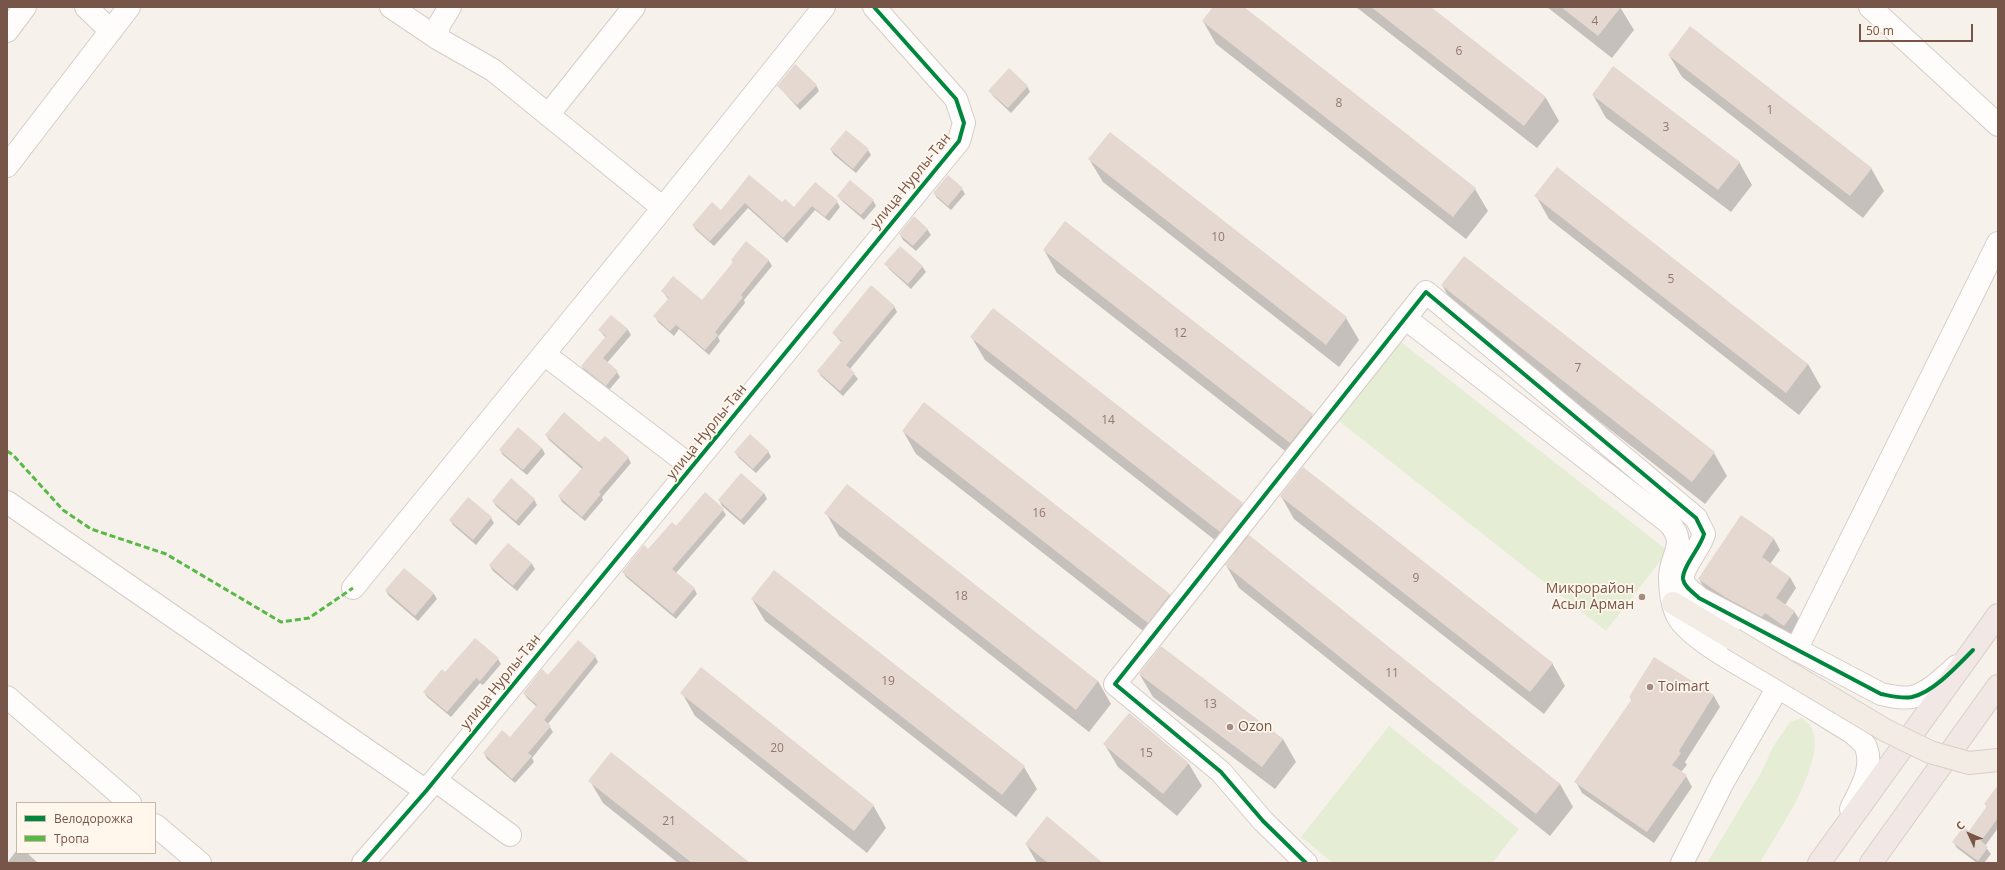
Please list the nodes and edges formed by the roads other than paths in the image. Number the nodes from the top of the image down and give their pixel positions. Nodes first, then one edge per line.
1 (25, 7) edge
2 (86, 7) edge
3 (129, 7) edge
4 (391, 7) edge
5 (450, 7) edge
6 (634, 7) edge
7 (824, 7) edge
8 (874, 7) edge
9 (1870, 7) edge
10 (7, 31) edge
11 (111, 31) junction
12 (437, 38) junction
13 (548, 115) junction
14 (1998, 125) edge
15 (7, 166) edge
16 (663, 208) junction
17 (1998, 243) edge
18 (1406, 318) junction
19 (544, 354) junction
20 (692, 467) junction
21 (7, 502) edge
22 (353, 588) dead end
23 (1673, 603) junction
24 (1998, 615) edge
25 (1796, 650) junction
26 (1973, 650) junction
27 (1998, 686) edge
28 (1778, 687) junction
29 (7, 697) edge
30 (1998, 760) edge
31 (431, 785) junction
32 (129, 802) edge
33 (156, 826) edge
34 (510, 835) dead end
35 (1837, 838) junction
36 (200, 863) edge
37 (363, 863) edge
38 (1306, 863) edge
39 (1682, 863) edge
40 (1819, 863) edge
41 (1871, 863) edge

1 - 10 street
2 - 11 street
3 - 11 street
4 - 12 street
5 - 12 street
6 - 13 street
7 - 16 street
8 - 20 street, улица Нурлы-Тан
9 - 14 street
11 - 15 street
12 - 13 street
13 - 16 street
16 - 19 street
17 - 25 street
18 - 23 street
18 - 25 street
18 - 38 street
19 - 20 street
19 - 22 street
20 - 31 street, улица Нурлы-Тан
21 - 31 street
23 - 28 street
23 - 30 main road, bridge
24 - 26 highway
25 - 26 street
26 - 35 highway
27 - 41 highway
28 - 35 street
28 - 39 street
29 - 32 street
31 - 34 street
31 - 37 street, улица Нурлы-Тан
33 - 36 street
35 - 40 highway

